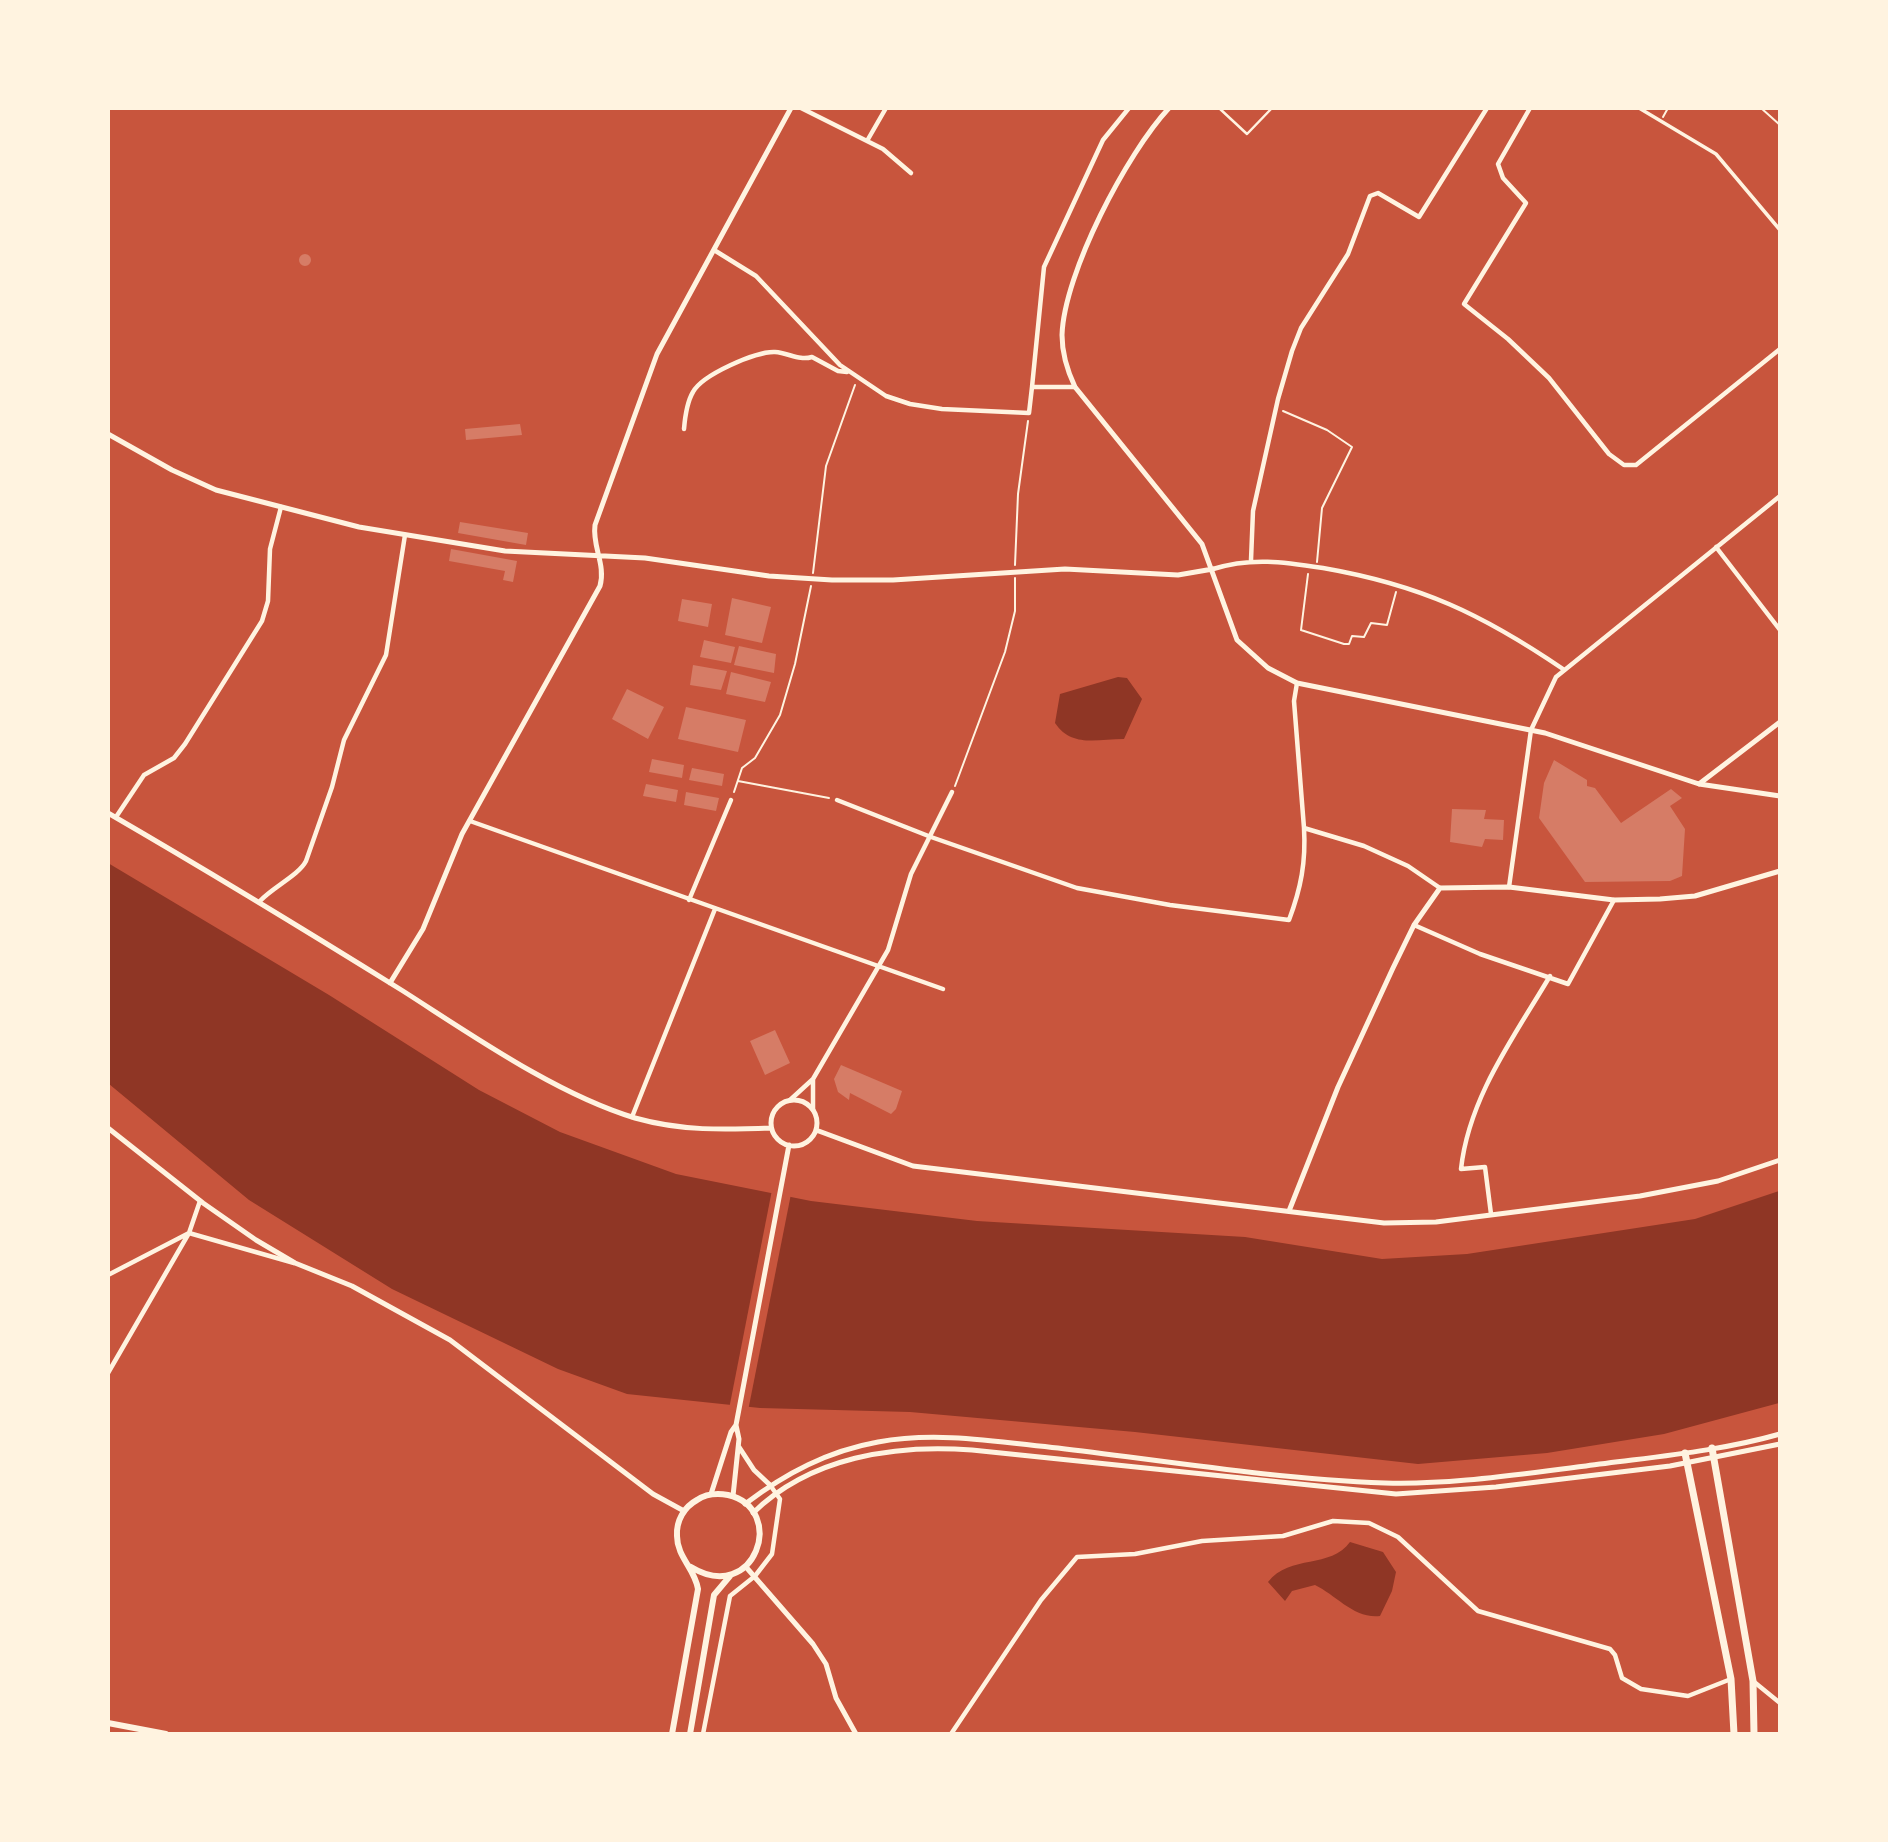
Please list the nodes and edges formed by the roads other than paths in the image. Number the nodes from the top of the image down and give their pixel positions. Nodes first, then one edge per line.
1 (791, 108) edge
2 (801, 108) edge
3 (886, 108) edge
4 (1129, 108) edge
5 (1169, 108) edge
6 (1219, 108) edge
7 (1272, 108) edge
8 (1487, 108) edge
9 (1531, 108) edge
10 (1639, 108) edge
11 (867, 141) junction
12 (911, 173) dead end
13 (1780, 230) edge
14 (714, 250) junction
15 (1780, 349) edge
16 (848, 372) junction
17 (1032, 387) junction
18 (1075, 387) junction
19 (684, 429) dead end
20 (108, 435) edge
21 (1780, 496) edge
22 (281, 507) junction
23 (405, 536) junction
24 (1716, 547) junction
25 (601, 557) junction
26 (1251, 560) junction
27 (1213, 569) junction
28 (1780, 630) edge
29 (1563, 669) junction
30 (1297, 684) junction
31 (1780, 722) edge
32 (1531, 730) junction
33 (1699, 784) junction
34 (952, 792) road end
35 (1780, 796) edge
36 (731, 800) road end
37 (837, 800) road end
38 (108, 813) edge
39 (117, 817) junction
40 (470, 821) junction
41 (1304, 828) junction
42 (931, 837) junction
43 (1780, 871) edge
44 (1509, 887) junction
45 (1440, 888) junction
46 (689, 900) junction
47 (1614, 900) junction
48 (260, 901) junction
49 (715, 909) junction
50 (1414, 925) junction
51 (880, 964) junction
52 (1550, 976) junction
53 (390, 983) junction
54 (943, 989) dead end
55 (813, 1079) junction
56 (790, 1100) junction
57 (813, 1110) junction
58 (632, 1117) junction
59 (108, 1128) edge
60 (771, 1128) junction
61 (816, 1130) junction
62 (789, 1146) junction
63 (1780, 1160) edge
64 (200, 1201) junction
65 (1289, 1211) junction
66 (1491, 1214) junction
67 (189, 1233) junction
68 (295, 1263) junction
69 (108, 1275) edge
70 (108, 1373) edge
71 (736, 1425) junction
72 (1780, 1434) edge
73 (1780, 1444) edge
74 (738, 1446) junction
75 (1712, 1448) junction
76 (1685, 1453) junction
77 (1714, 1459) junction
78 (1687, 1464) junction
79 (770, 1485) junction
80 (776, 1492) junction
81 (711, 1494) junction
82 (733, 1496) junction
83 (745, 1504) junction
84 (684, 1511) junction
85 (753, 1513) junction
86 (691, 1567) junction
87 (746, 1567) junction
88 (730, 1576) junction
89 (755, 1576) junction
90 (1731, 1679) junction
91 (1753, 1681) junction
92 (1780, 1703) edge
93 (108, 1723) edge
94 (166, 1734) edge
95 (672, 1734) edge
96 (690, 1734) edge
97 (703, 1734) edge
98 (856, 1734) edge
99 (951, 1734) edge
100 (1734, 1734) edge
101 (1754, 1734) edge

1 - 14 street
2 - 11 street
3 - 11 street
4 - 17 street
5 - 18 street
6 - 7 lane
8 - 26 street
9 - 15 street
10 - 13 street
11 - 12 street
14 - 16 street
14 - 25 street
16 - 17 street
16 - 19 street
17 - 18 street
18 - 27 street
20 - 22 street
21 - 24 street
22 - 23 street
22 - 39 street
23 - 25 street
23 - 48 street
24 - 28 street
24 - 29 street
25 - 27 street
25 - 40 street
26 - 27 street
26 - 29 street
27 - 30 street
29 - 32 street
30 - 32 street
30 - 41 street
31 - 33 street
32 - 33 street
32 - 44 street
33 - 35 street
34 - 42 street
36 - 46 street
37 - 42 street
38 - 39 street
39 - 48 street
40 - 46 street
40 - 53 street
41 - 42 street
41 - 45 street
42 - 51 street
43 - 47 street
44 - 45 street
44 - 47 street
45 - 50 street
46 - 49 street
47 - 52 street
48 - 53 street
49 - 51 street
49 - 58 street
50 - 52 street
50 - 65 street
51 - 54 street
51 - 55 street
52 - 66 street
53 - 58 street
55 - 56 street
55 - 57 street
56 - 57 street
56 - 60 street
57 - 61 street
58 - 60 street
59 - 64 street
60 - 62 street
61 - 62 street
61 - 65 street
62 - 71 street
63 - 66 street
64 - 67 street
64 - 68 street
65 - 66 street
67 - 68 street
67 - 69 street
67 - 70 street
68 - 84 street
71 - 74 street
71 - 81 street
72 - 75 street
73 - 77 street
74 - 79 street
74 - 82 street
75 - 76 street
75 - 77 main road
76 - 78 main road
76 - 79 street
77 - 78 street
77 - 91 main road
78 - 80 street
78 - 90 main road
79 - 80 street
79 - 83 street
80 - 85 street
80 - 89 street
81 - 82 main road
81 - 84 main road
82 - 83 main road
83 - 85 main road
84 - 86 main road
85 - 87 main road
86 - 88 main road
86 - 95 main road
87 - 88 main road
87 - 89 street
88 - 96 main road
89 - 97 street
89 - 98 street
90 - 99 street
90 - 100 main road
91 - 92 street
91 - 101 main road
93 - 94 main road

